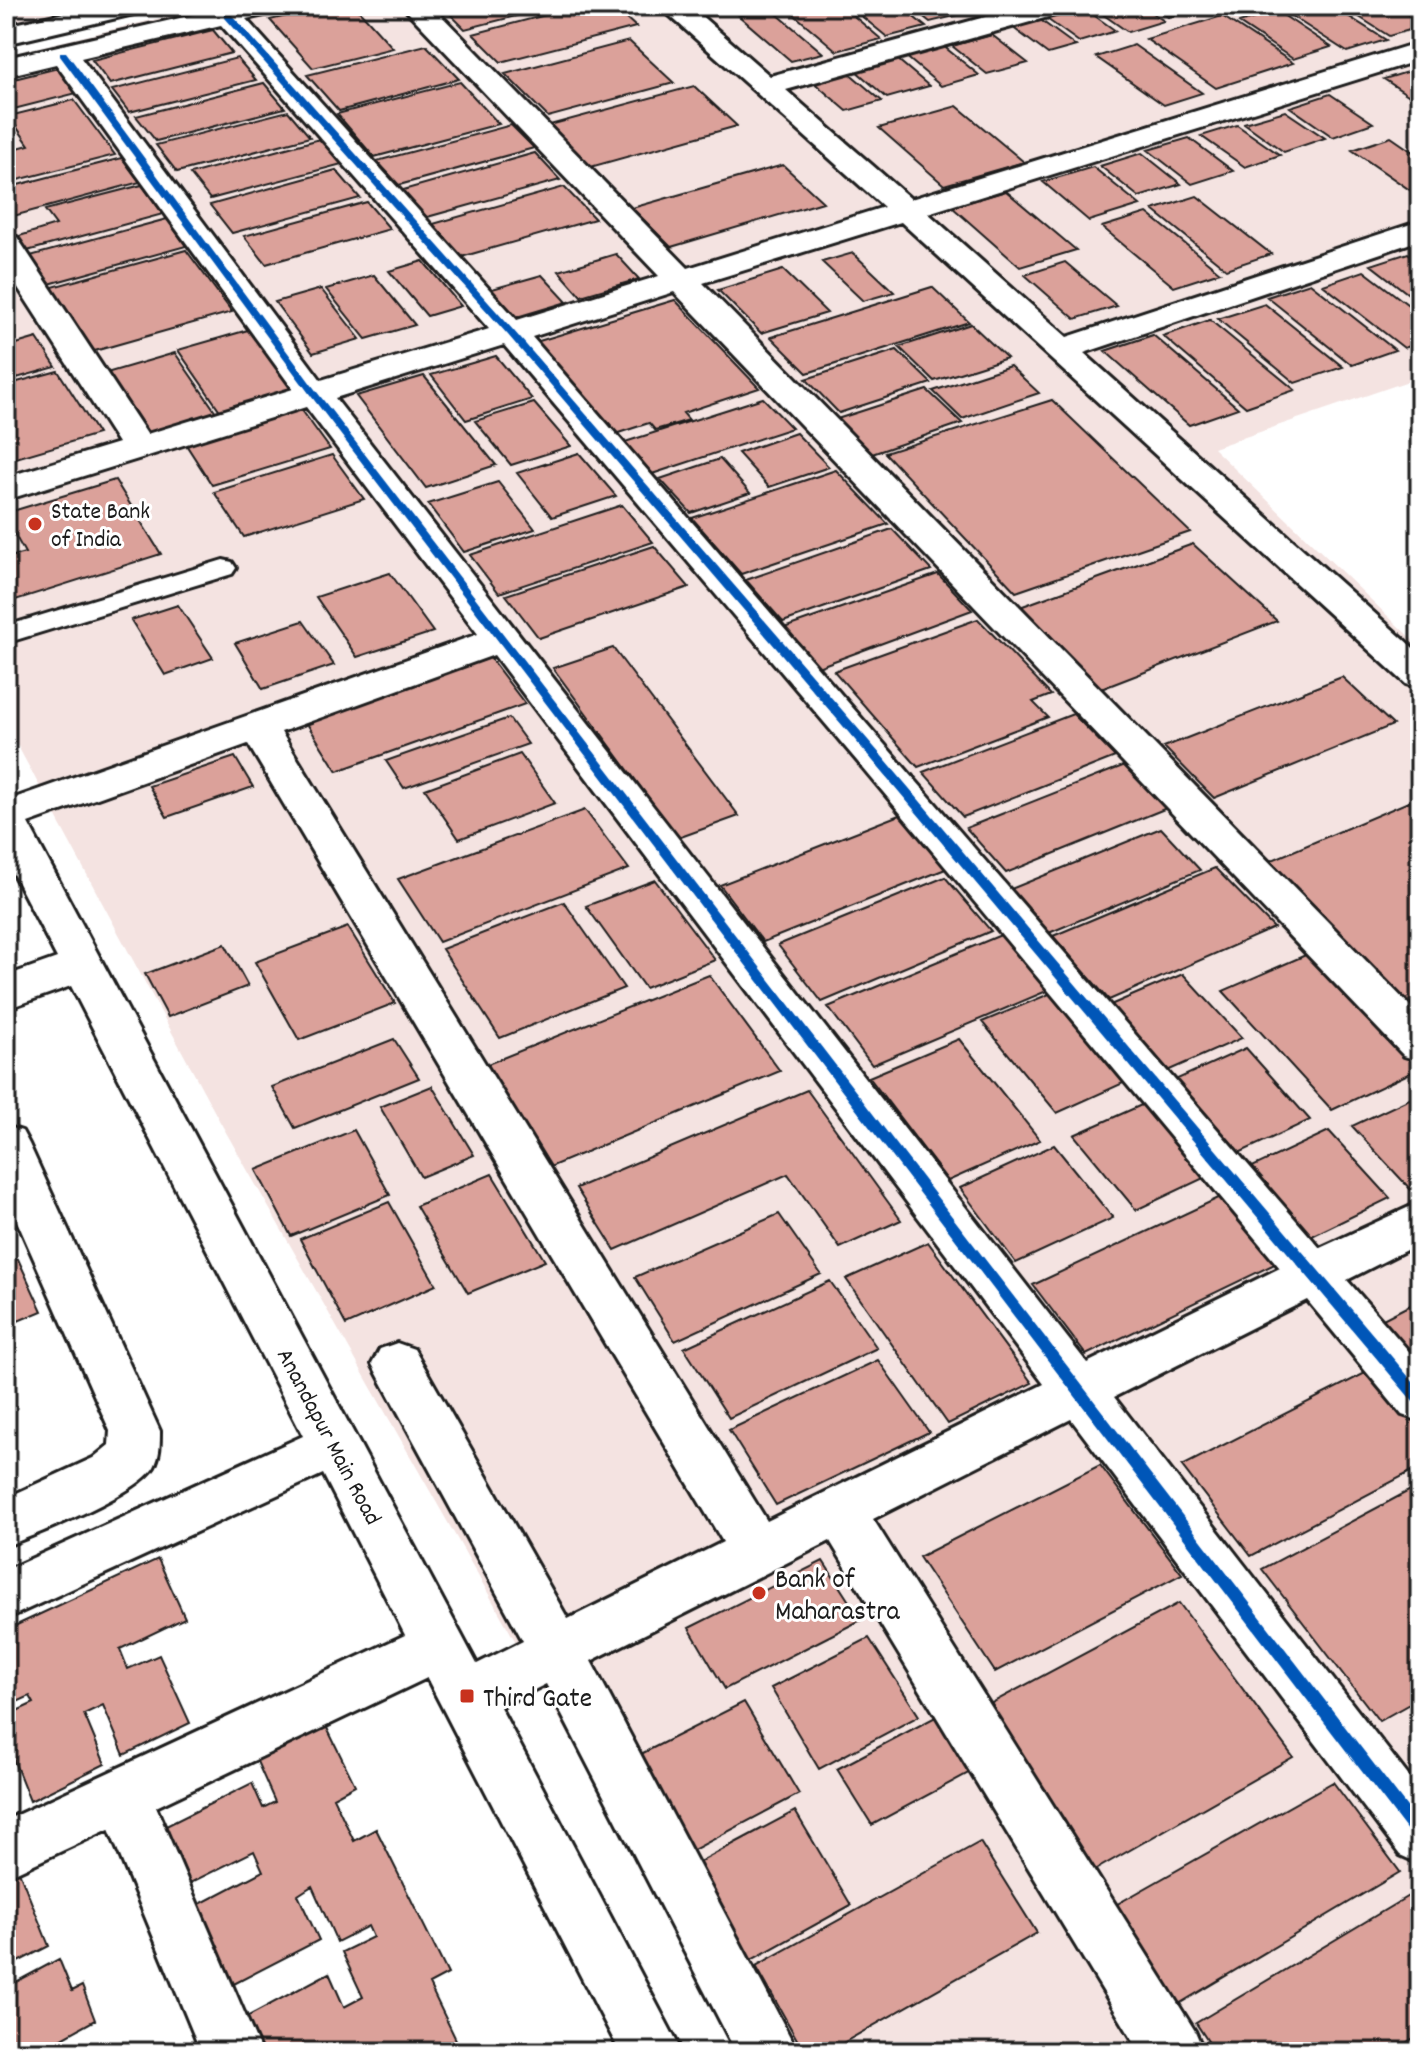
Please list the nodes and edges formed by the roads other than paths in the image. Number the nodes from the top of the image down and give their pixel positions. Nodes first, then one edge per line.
1 (132, 6) edge
2 (268, 6) edge
3 (416, 6) edge
4 (673, 6) edge
5 (1056, 6) edge
6 (228, 16) junction
7 (6, 35) edge
8 (1420, 51) edge
9 (63, 54) junction
10 (6, 67) edge
11 (766, 86) junction
12 (907, 211) junction
13 (1420, 230) edge
14 (6, 244) edge
15 (679, 281) junction
16 (511, 333) junction
17 (1062, 350) junction
18 (314, 394) junction
19 (139, 448) junction
20 (6, 489) edge
21 (223, 568) dead end
22 (6, 635) edge
23 (502, 639) junction
24 (1420, 675) edge
25 (257, 726) junction
26 (6, 818) edge
27 (83, 965) junction
28 (6, 993) edge
29 (1420, 1044) edge
30 (6, 1144) edge
31 (1420, 1221) edge
32 (1311, 1275) junction
33 (397, 1364) dead end
34 (1079, 1391) junction
35 (1420, 1400) edge
36 (335, 1445) junction
37 (840, 1511) junction
38 (6, 1523) edge
39 (757, 1552) junction
40 (6, 1595) edge
41 (439, 1646) junction
42 (557, 1651) junction
43 (467, 1696) junction
44 (122, 1793) junction
45 (1420, 1836) edge
46 (6, 1849) edge
47 (231, 2052) edge
48 (652, 2052) edge
49 (768, 2052) edge
50 (1174, 2052) edge

1 - 7 street
2 - 6 street
3 - 15 street
4 - 11 street
5 - 11 street
6 - 9 street
6 - 16 street
8 - 12 street
9 - 10 street
9 - 18 street
11 - 12 street
12 - 15 street
12 - 17 street
13 - 17 street
14 - 19 street
15 - 16 street
15 - 29 street
16 - 18 street
16 - 32 street
17 - 24 street
18 - 19 street
18 - 23 street
19 - 20 street
21 - 22 lane
23 - 25 street
23 - 34 street
25 - 26 street
25 - 39 street
26 - 27 street, Anandapur Main Road
27 - 28 street
27 - 36 street, Anandapur Main Road
30 - 38 street
31 - 32 street
32 - 34 street
32 - 35 street
33 - 42 street
34 - 37 street
34 - 45 street
36 - 40 street
36 - 41 street, Anandapur Main Road
37 - 39 street
37 - 50 street
39 - 42 street
41 - 43 street, Anandapur Main Road
41 - 44 street
42 - 43 street
42 - 49 street
43 - 48 street, Anandapur Main Road
44 - 46 street
44 - 47 street

